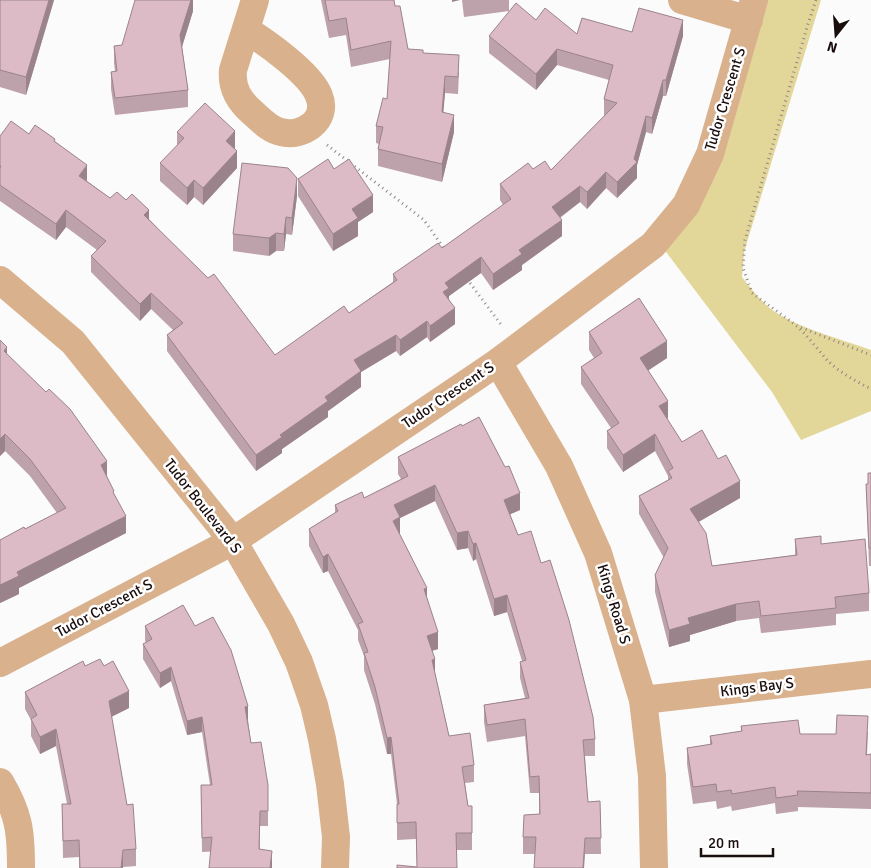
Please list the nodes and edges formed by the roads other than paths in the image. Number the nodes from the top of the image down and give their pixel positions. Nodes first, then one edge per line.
1 (255, 0) edge
2 (682, 0) edge
3 (752, 10) edge
4 (246, 30) junction
5 (0, 280) edge
6 (507, 355) junction
7 (233, 541) junction
8 (0, 663) edge
9 (871, 674) edge
10 (643, 700) junction
11 (0, 782) edge
12 (21, 868) edge
13 (335, 868) edge
14 (654, 868) edge

1 - 4 street
2 - 3 street
3 - 6 street, Tudor Crescent S
4 - 4 street
5 - 7 street, Tudor Boulevard S
6 - 7 street, Tudor Crescent S
6 - 10 street, Kings Road S
7 - 8 street, Tudor Crescent S
7 - 13 street, Tudor Boulevard S
9 - 10 street, Kings Bay S
10 - 14 street, Kings Road S
11 - 12 street

